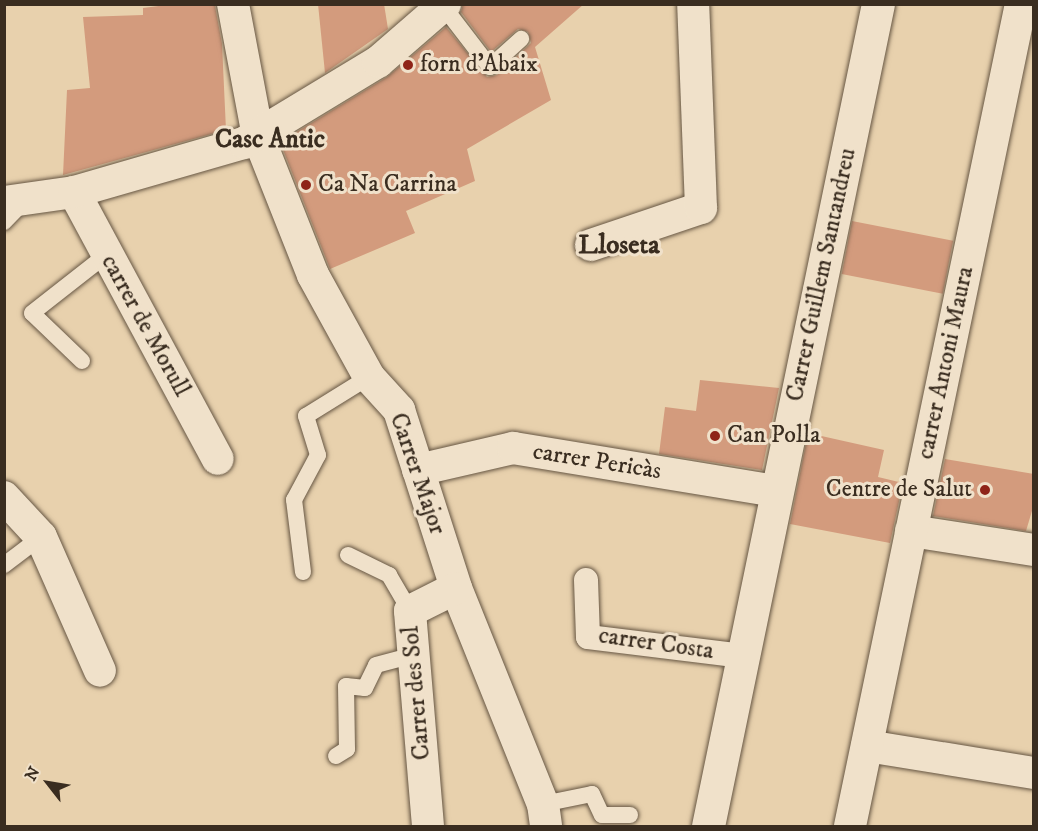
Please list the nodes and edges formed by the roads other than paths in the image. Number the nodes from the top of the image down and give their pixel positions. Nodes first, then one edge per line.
1 (233, 4) edge
2 (693, 4) edge
3 (878, 4) edge
4 (1021, 4) edge
5 (444, 5) edge
6 (521, 39) dead end
7 (1021, 70) edge
8 (258, 136) junction
9 (74, 192) junction
10 (15, 200) edge
11 (4, 222) edge
12 (591, 245) dead end
13 (106, 255) junction
14 (82, 361) dead end
15 (369, 377) junction
16 (218, 459) dead end
17 (418, 470) junction
18 (777, 491) junction
19 (4, 496) edge
20 (911, 531) junction
21 (41, 537) junction
22 (1034, 550) edge
23 (348, 555) dead end
24 (4, 565) edge
25 (303, 572) dead end
26 (586, 579) dead end
27 (456, 588) junction
28 (410, 611) junction
29 (413, 654) junction
30 (743, 656) junction
31 (100, 671) dead end
32 (867, 746) junction
33 (336, 756) dead end
34 (1034, 773) edge
35 (545, 815) edge
36 (630, 815) dead end
37 (428, 826) edge
38 (708, 826) edge
39 (850, 826) edge

1 - 8 street, Carrer Major
2 - 12 street
3 - 18 street, Carrer Guillem Santandreu
4 - 7 street, carrer Antoni Maura
5 - 6 lane
5 - 8 street
7 - 20 street, carrer Antoni Maura
8 - 9 street
8 - 15 street, Carrer Major
9 - 10 street
9 - 13 street, carrer de Morull
10 - 11 lane
13 - 14 lane
13 - 16 street, carrer de Morull
15 - 17 street, Carrer Major
15 - 25 lane
17 - 18 street, carrer Pericàs
17 - 27 street, Carrer Major
18 - 30 street, Carrer Guillem Santandreu
19 - 21 street
20 - 22 street
20 - 32 street, carrer Antoni Maura
21 - 24 lane
21 - 31 street
23 - 28 lane
26 - 30 street, carrer Costa
27 - 28 street, Carrer des Sol
27 - 35 street, Carrer Major
28 - 29 street, Carrer des Sol
29 - 33 lane
29 - 37 street, Carrer des Sol
30 - 38 street, Carrer Guillem Santandreu
32 - 34 street
32 - 39 street, carrer Antoni Maura
35 - 36 lane

